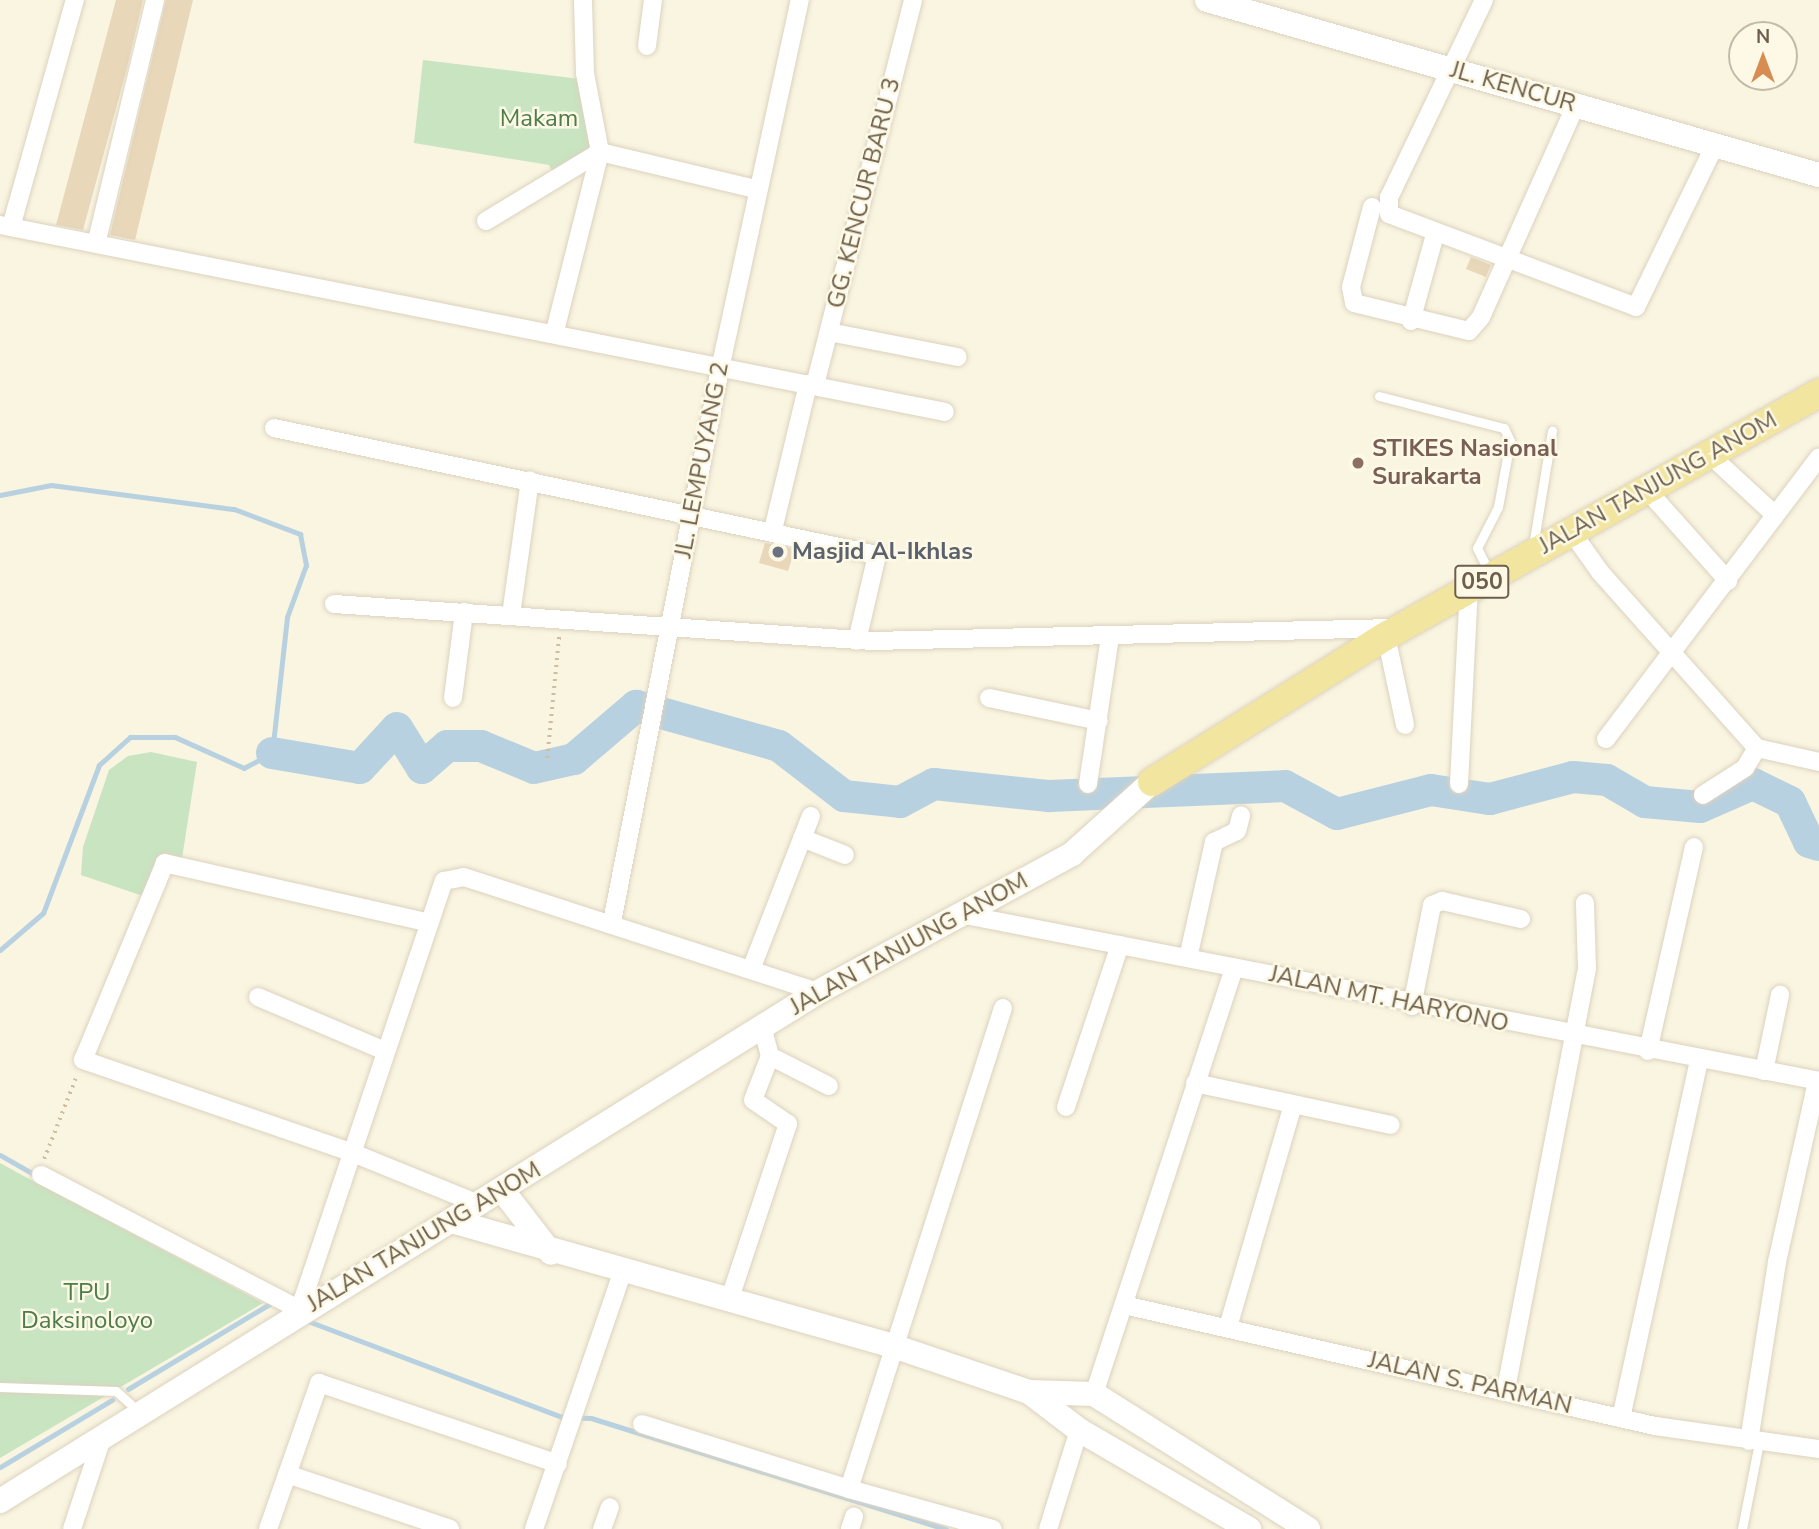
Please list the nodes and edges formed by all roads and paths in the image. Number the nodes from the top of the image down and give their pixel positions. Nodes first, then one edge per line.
1 (75, 0) edge
2 (155, 0) edge
3 (583, 0) edge
4 (653, 0) edge
5 (800, 0) edge
6 (913, 0) edge
7 (1207, 0) edge
8 (1484, 0) edge
9 (647, 46) dead end
10 (1456, 69) junction
11 (1576, 105) junction
12 (1715, 145) junction
13 (600, 152) junction
14 (1819, 175) edge
15 (759, 190) junction
16 (1373, 207) dead end
17 (486, 221) dead end
18 (6, 226) edge
19 (98, 236) dead end
20 (1434, 238) dead end
21 (1505, 258) junction
22 (1411, 321) junction
23 (555, 331) junction
24 (829, 332) junction
25 (958, 357) dead end
26 (720, 369) junction
27 (812, 385) junction
28 (1819, 393) edge
29 (1379, 396) dead end
30 (945, 412) dead end
31 (274, 428) dead end
32 (1552, 431) dead end
33 (1709, 454) junction
34 (1819, 457) edge
35 (530, 480) junction
36 (1647, 489) junction
37 (691, 512) junction
38 (1775, 515) junction
39 (772, 530) junction
40 (1572, 531) junction
41 (1532, 555) junction
42 (1728, 581) junction
43 (1480, 583) junction
44 (334, 604) dead end
45 (464, 612) junction
46 (511, 615) junction
47 (561, 619) junction
48 (669, 628) junction
49 (1394, 632) junction
50 (1110, 637) junction
51 (857, 641) junction
52 (1671, 652) junction
53 (453, 698) dead end
54 (989, 698) dead end
55 (1098, 721) junction
56 (1405, 725) dead end
57 (1606, 739) dead end
58 (1757, 748) junction
59 (547, 758) dead end
60 (1819, 762) edge
61 (1152, 782) joint
62 (1088, 784) dead end
63 (1459, 784) dead end
64 (1703, 795) dead end
65 (811, 816) dead end
66 (1241, 816) dead end
67 (802, 838) junction
68 (1694, 847) dead end
69 (845, 855) dead end
70 (1585, 903) dead end
71 (960, 914) junction
72 (1521, 919) dead end
73 (426, 922) junction
74 (612, 922) junction
75 (1120, 945) junction
76 (1188, 958) junction
77 (752, 967) junction
78 (1234, 967) junction
79 (818, 992) junction
80 (1780, 995) dead end
81 (258, 997) dead end
82 (1412, 1006) junction
83 (1003, 1008) dead end
84 (762, 1026) junction
85 (1573, 1036) junction
86 (385, 1051) junction
87 (1648, 1051) junction
88 (771, 1056) junction
89 (83, 1060) junction
90 (1699, 1060) junction
91 (1764, 1071) junction
92 (1818, 1081) edge
93 (1195, 1083) junction
94 (829, 1086) dead end
95 (1293, 1105) junction
96 (1066, 1107) dead end
97 (1391, 1125) dead end
98 (353, 1153) junction
99 (41, 1175) joint
100 (503, 1191) junction
101 (481, 1205) junction
102 (456, 1222) junction
103 (551, 1253) junction
104 (622, 1273) junction
105 (729, 1301) junction
106 (1124, 1305) junction
107 (299, 1312) junction
108 (1227, 1327) junction
109 (893, 1346) junction
110 (0, 1387) edge
111 (1506, 1390) junction
112 (1029, 1392) junction
113 (1094, 1394) junction
114 (138, 1411) junction
115 (1621, 1418) junction
116 (642, 1424) dead end
117 (1079, 1430) junction
118 (103, 1435) junction
119 (1754, 1441) junction
120 (1819, 1449) edge
121 (558, 1464) junction
122 (287, 1474) junction
123 (849, 1489) junction
124 (0, 1501) edge
125 (610, 1507) dead end
126 (72, 1529) edge
127 (268, 1529) edge
128 (450, 1529) edge
129 (534, 1529) edge
130 (602, 1529) edge
131 (993, 1529) edge
132 (1048, 1529) edge
133 (1249, 1529) edge
134 (1308, 1529) edge
135 (1742, 1529) edge

1 - 18 street
2 - 19 street
3 - 13 street
4 - 9 street
5 - 15 street, JL. LEMPUYANG 2
6 - 24 street, GG. KENCUR BARU 3
7 - 10 street, JL. KENCUR
8 - 10 street
10 - 11 street, JL. KENCUR
10 - 21 street
11 - 12 street, JL. KENCUR
11 - 21 street
12 - 14 street, JL. KENCUR
12 - 21 street
13 - 15 street
13 - 17 street
13 - 23 street
15 - 26 street, JL. LEMPUYANG 2
16 - 22 street
18 - 23 street
20 - 22 street
21 - 22 street
23 - 26 street
24 - 25 street
24 - 27 street, GG. KENCUR BARU 3
26 - 27 street
26 - 37 street, JL. LEMPUYANG 2
27 - 30 street
27 - 39 street, GG. KENCUR BARU 3
28 - 33 main road, JALAN TANJUNG ANOM / 050
29 - 43 lane
31 - 35 street
32 - 41 lane
33 - 36 main road, JALAN TANJUNG ANOM / 050
33 - 38 street
34 - 38 street
35 - 37 street
35 - 46 street
36 - 40 main road, JALAN TANJUNG ANOM / 050
36 - 42 street
37 - 39 street
37 - 48 street, JL. LEMPUYANG 2
38 - 42 street
39 - 51 street
40 - 41 main road, JALAN TANJUNG ANOM / 050
40 - 52 street
41 - 43 main road, JALAN TANJUNG ANOM / 050
42 - 52 street
43 - 49 main road, JALAN TANJUNG ANOM / 050
43 - 63 street
44 - 45 street
45 - 46 street
45 - 53 street
46 - 47 street
47 - 48 street
47 - 59 path
48 - 51 street
48 - 74 street, JL. LEMPUYANG 2
49 - 50 street
49 - 56 street
49 - 61 main road, JALAN TANJUNG ANOM / 050
50 - 51 street
50 - 55 street
52 - 57 street
52 - 58 street
54 - 55 street
55 - 62 street
58 - 60 street
58 - 64 street
61 - 71 street, JALAN TANJUNG ANOM / 050
65 - 67 street
66 - 76 street
67 - 69 street
67 - 77 street
68 - 87 street
70 - 85 street
71 - 75 street, JALAN MT. HARYONO
71 - 79 street, JALAN TANJUNG ANOM / 050
72 - 82 street
73 - 74 street
73 - 86 street
73 - 89 street
74 - 77 street
75 - 76 street, JALAN MT. HARYONO
75 - 96 street
76 - 78 street, JALAN MT. HARYONO
77 - 79 street
78 - 82 street, JALAN MT. HARYONO
78 - 93 street
79 - 84 street, JALAN TANJUNG ANOM / 050
80 - 91 street
81 - 86 street
82 - 85 street, JALAN MT. HARYONO
83 - 109 street
84 - 88 street
84 - 100 street, JALAN TANJUNG ANOM / 050
85 - 87 street, JALAN MT. HARYONO
85 - 111 street
86 - 98 street
87 - 90 street, JALAN MT. HARYONO
88 - 94 street
88 - 105 street
89 - 98 street
89 - 99 path
90 - 91 street, JALAN MT. HARYONO
90 - 115 street
91 - 92 street, JALAN MT. HARYONO
92 - 119 street
93 - 95 street
93 - 106 street
95 - 97 street
95 - 108 street
98 - 101 street
98 - 107 street
99 - 107 street
100 - 101 street, JALAN TANJUNG ANOM / 050
100 - 103 street
101 - 102 street, JALAN TANJUNG ANOM / 050
102 - 103 street
102 - 107 street, JALAN TANJUNG ANOM / 050
103 - 104 street
104 - 105 street
104 - 121 street
105 - 109 street
106 - 108 street, JALAN S. PARMAN
106 - 113 street
107 - 114 street, JALAN TANJUNG ANOM / 050
108 - 111 street, JALAN S. PARMAN
109 - 112 street
109 - 123 street
110 - 114 lane
111 - 115 street, JALAN S. PARMAN
112 - 113 street
112 - 117 street
113 - 117 street
113 - 134 street
114 - 118 street, JALAN TANJUNG ANOM / 050
115 - 119 street, JALAN S. PARMAN
116 - 123 street
117 - 132 street
117 - 133 street
118 - 124 street, JALAN TANJUNG ANOM / 050
118 - 126 street
119 - 120 street, JALAN S. PARMAN
119 - 135 lane
121 - 122 street
121 - 129 street
122 - 127 street
122 - 128 street
123 - 131 street
125 - 130 street

